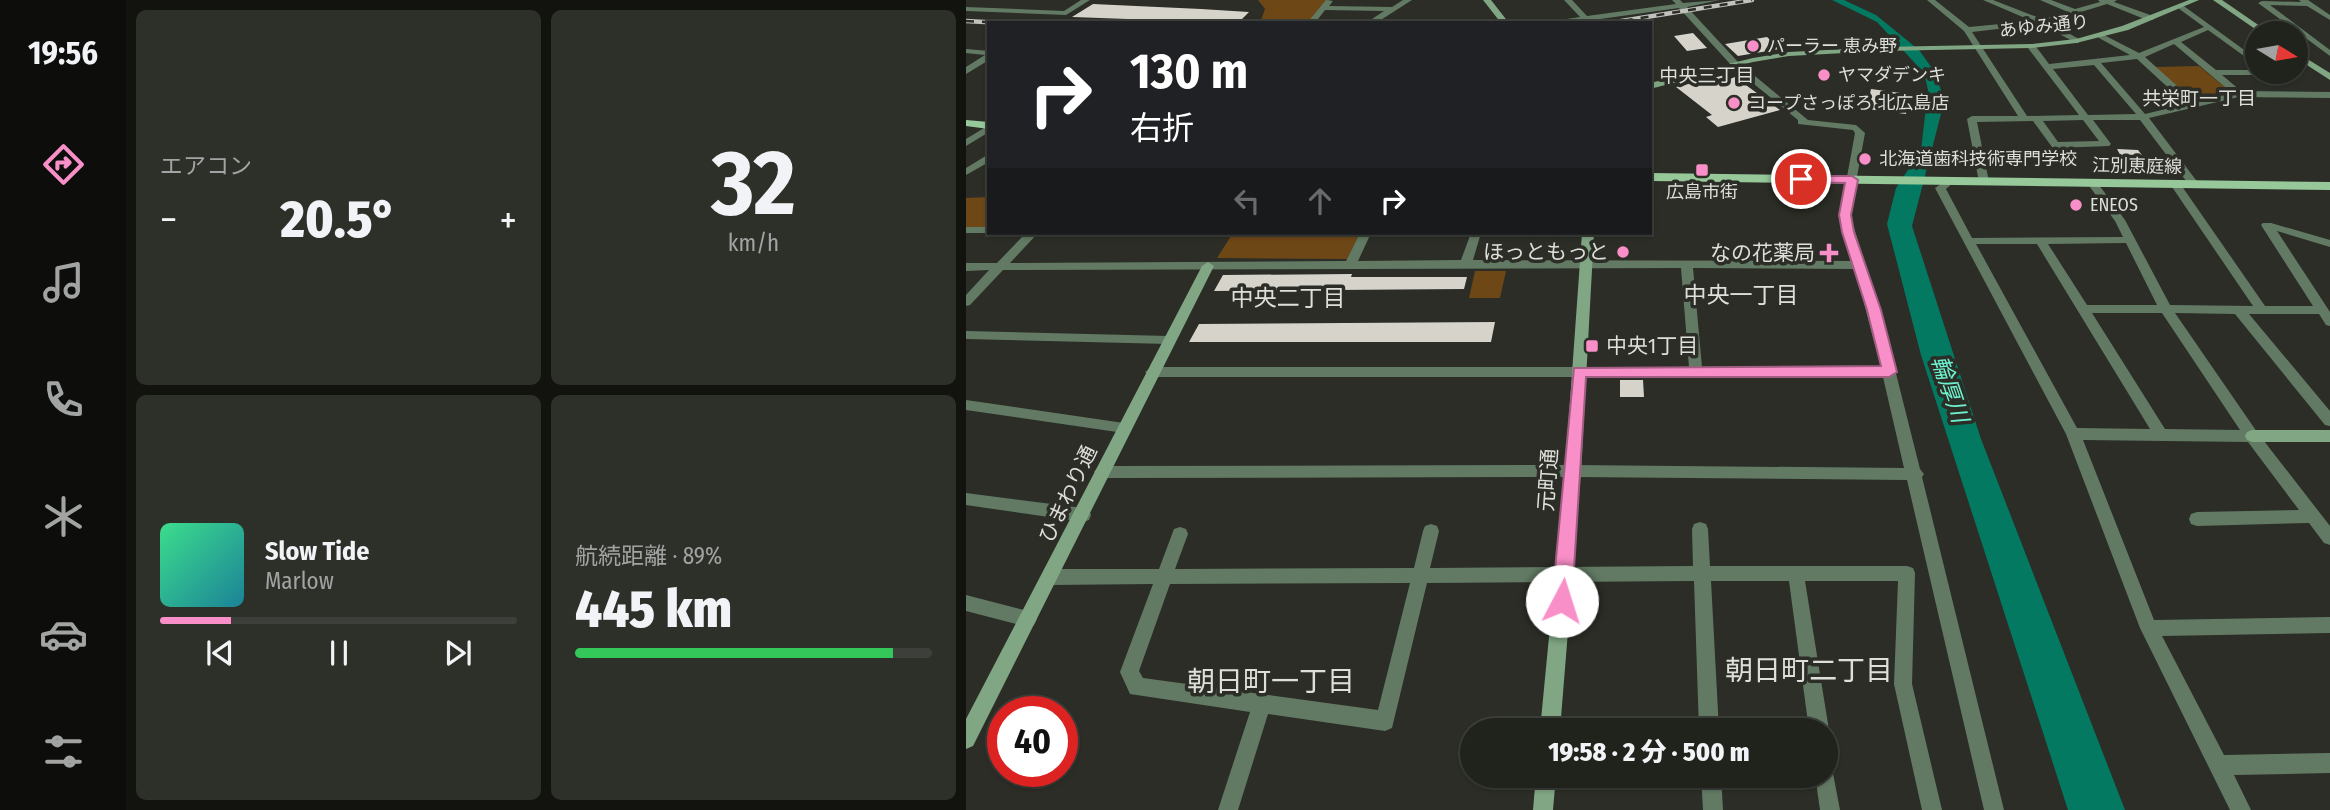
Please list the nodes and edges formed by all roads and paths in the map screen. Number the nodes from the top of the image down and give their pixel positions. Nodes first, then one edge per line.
1 (1086, 0) edge
2 (1330, 0) edge
3 (1408, 0) edge
4 (1476, 0) edge
5 (1488, 0) edge
6 (1568, 0) edge
7 (1716, 0) edge
8 (1931, 0) edge
9 (1987, 0) edge
10 (2044, 0) edge
11 (2195, 0) edge
12 (2217, 0) edge
13 (2107, 1) edge
14 (2306, 2) edge
15 (1680, 3) edge
16 (2181, 6) junction
17 (1628, 7) dead end
18 (1324, 8) junction
19 (966, 9) edge
20 (1394, 9) junction
21 (1636, 13) junction
22 (2078, 13) junction
23 (2150, 18) junction
24 (2330, 18) edge
25 (1586, 19) junction
26 (1313, 21) edge
27 (1373, 21) edge
28 (1492, 21) edge
29 (1504, 21) edge
30 (1564, 21) edge
31 (2248, 21) edge
32 (2042, 22) junction
33 (2210, 27) junction
34 (1967, 30) junction
35 (2102, 36) junction
36 (2076, 41) junction
37 (2175, 41) junction
38 (2031, 46) junction
39 (1978, 47) junction
40 (2237, 48) junction
41 (2245, 48) edge
42 (966, 51) edge
43 (2245, 54) edge
44 (2330, 54) edge
45 (987, 55) edge
46 (987, 56) edge
47 (2139, 56) junction
48 (2308, 62) edge
49 (2097, 63) junction
50 (1735, 64) junction
51 (2048, 67) junction
52 (966, 71) edge
53 (2245, 72) edge
54 (2214, 73) junction
55 (2330, 77) edge
56 (1652, 85) edge
57 (2239, 94) junction
58 (2330, 95) edge
59 (2193, 105) junction
60 (2087, 117) junction
61 (2143, 117) junction
62 (2024, 118) junction
63 (2036, 118) junction
64 (966, 124) edge
65 (987, 127) edge
66 (987, 128) edge
67 (966, 143) edge
68 (987, 158) edge
69 (966, 173) edge
70 (1652, 177) edge
71 (1852, 180) junction
72 (1946, 181) junction
73 (1984, 182) junction
74 (2092, 183) junction
75 (2175, 184) junction
76 (2194, 184) junction
77 (2330, 186) edge
78 (966, 230) edge
79 (987, 230) edge
80 (1030, 235) edge
81 (1364, 235) edge
82 (1475, 235) edge
83 (1588, 235) edge
84 (2041, 240) junction
85 (2129, 240) junction
86 (1971, 241) junction
87 (2330, 244) edge
88 (1466, 264) junction
89 (1687, 264) junction
90 (1350, 265) junction
91 (1586, 265) junction
92 (1860, 265) junction
93 (1208, 266) junction
94 (966, 267) edge
95 (998, 267) junction
96 (966, 302) edge
97 (2085, 309) junction
98 (2166, 310) junction
99 (2239, 310) junction
100 (2263, 310) junction
101 (2320, 310) junction
102 (2330, 321) edge
103 (966, 336) edge
104 (1168, 340) junction
105 (1696, 370) junction
106 (1152, 372) junction
107 (1579, 372) junction
108 (1889, 372) junction
109 (966, 405) edge
110 (2330, 421) edge
111 (1124, 428) junction
112 (2073, 434) junction
113 (2160, 434) junction
114 (2252, 436) junction
115 (2330, 436) edge
116 (1573, 471) junction
117 (1102, 472) junction
118 (1916, 474) junction
119 (966, 499) edge
120 (1083, 515) junction
121 (2314, 516) junction
122 (2197, 519) dead end
123 (1700, 528) dead end
124 (1431, 531) dead end
125 (1180, 534) dead end
126 (2330, 538) edge
127 (1796, 573) junction
128 (1165, 574) junction
129 (1420, 575) junction
130 (1564, 575) junction
131 (1702, 575) junction
132 (1050, 577) junction
133 (966, 603) edge
134 (1028, 619) junction
135 (2330, 625) edge
136 (2148, 628) junction
137 (1262, 703) junction
138 (1551, 718) edge
139 (1708, 718) edge
140 (1817, 718) edge
141 (966, 740) edge
142 (2330, 762) edge
143 (2218, 765) junction
144 (1545, 788) edge
145 (1712, 788) edge
146 (1827, 788) edge
147 (1228, 810) edge
148 (1543, 810) edge
149 (1713, 810) edge
150 (1830, 810) edge
151 (1932, 810) edge
152 (1994, 810) edge
153 (2241, 810) edge

1 - 19 street
2 - 18 street
3 - 20 street
4 - 28 street
5 - 29 street
6 - 25 street
7 - 15 street
8 - 34 street
9 - 32 street
10 - 22 street
11 - 16 street, あゆみ通り
12 - 31 street
13 - 22 street
13 - 23 street
14 - 24 street
14 - 44 street
15 - 21 street
15 - 50 street
16 - 23 street, あゆみ通り
16 - 33 street
17 - 21 street
18 - 20 street
18 - 26 street
20 - 27 street
21 - 25 street
22 - 32 street
23 - 35 street, あゆみ通り
25 - 30 street
32 - 34 street
32 - 36 street
33 - 37 street
33 - 40 street
34 - 39 street
35 - 36 street, あゆみ通り
35 - 47 street
36 - 38 street, あゆみ通り
37 - 47 street
37 - 54 street
38 - 39 street, あゆみ通り
38 - 51 street
39 - 50 street, あゆみ通り
39 - 62 street
40 - 41 street
40 - 43 street
42 - 45 street
46 - 52 street
47 - 49 street
47 - 59 street
48 - 55 street
49 - 51 street
49 - 61 street
50 - 56 street
50 - 71 street
51 - 60 street
53 - 54 street
54 - 57 street
57 - 58 street
57 - 59 street
59 - 61 street
60 - 61 street
60 - 63 street
60 - 63 street
61 - 76 street
62 - 63 street
62 - 73 street
64 - 65 main road
66 - 67 street
68 - 69 street
70 - 71 main road, 江別恵庭線
71 - 72 main road, 江別恵庭線
71 - 92 street
72 - 73 main road, 江別恵庭線
72 - 86 street
73 - 74 main road, 江別恵庭線
74 - 75 main road, 江別恵庭線
74 - 85 street
75 - 76 main road, 江別恵庭線
75 - 100 street
76 - 77 main road, 江別恵庭線
78 - 79 street
80 - 95 street
81 - 90 street
82 - 88 street
83 - 91 street, 元町通
84 - 85 street
84 - 86 street
84 - 97 street
85 - 98 street
86 - 112 street
87 - 101 street
88 - 90 street
88 - 91 street
89 - 91 street
89 - 92 street
89 - 105 street
90 - 93 street
91 - 107 street, 元町通
92 - 108 street
93 - 95 street
93 - 104 street, ひまわり通
94 - 95 street
95 - 96 street
97 - 98 street
97 - 113 street
98 - 99 street
98 - 114 street
99 - 100 street
99 - 110 street
100 - 101 street
101 - 102 street
103 - 104 street
104 - 106 street, ひまわり通
105 - 107 street
105 - 108 street
106 - 107 street
106 - 111 street, ひまわり通
107 - 116 street, 元町通
108 - 118 street
109 - 111 street
111 - 117 street, ひまわり通
112 - 113 street
112 - 136 street
113 - 114 street
114 - 115 street
114 - 121 street
116 - 117 street
116 - 118 street
116 - 130 street, 元町通
117 - 120 street, ひまわり通
118 - 152 street
119 - 120 street
120 - 132 street, ひまわり通
121 - 122 street
121 - 126 street
123 - 131 street
124 - 129 street
125 - 128 street
127 - 131 street
127 - 140 street
127 - 151 street
128 - 129 street
128 - 132 street
128 - 137 street
129 - 130 street
129 - 137 street
130 - 131 street
130 - 138 street, 元町通
131 - 139 street
132 - 134 street, ひまわり通
133 - 134 street
134 - 141 street, ひまわり通
135 - 136 street
136 - 143 street
137 - 147 street
142 - 143 street
143 - 153 street
144 - 148 street
145 - 149 street
146 - 150 street

